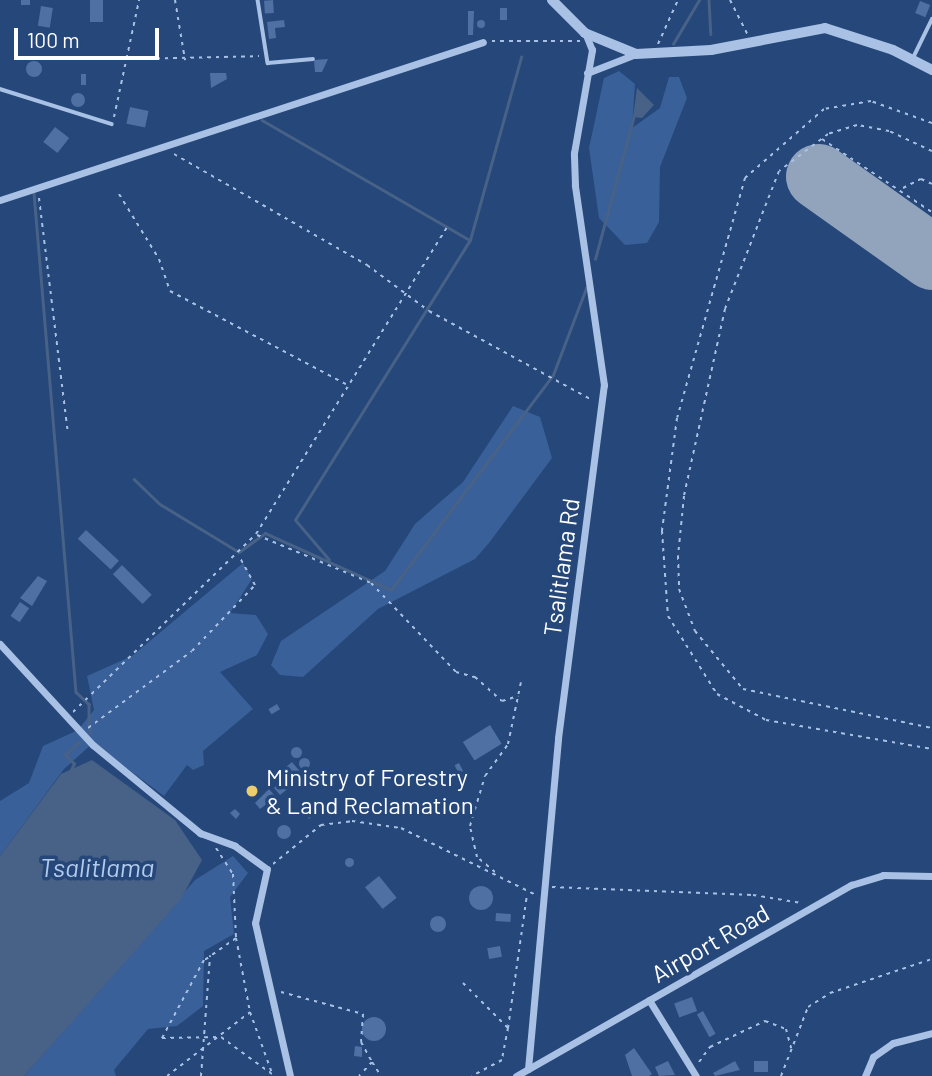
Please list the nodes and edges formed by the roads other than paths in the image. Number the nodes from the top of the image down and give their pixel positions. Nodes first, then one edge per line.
1 (258, 0) edge
2 (552, 0) edge
3 (932, 19) edge
4 (586, 37) junction
5 (484, 41) road end
6 (607, 45) junction
7 (592, 53) junction
8 (636, 54) junction
9 (313, 59) dead end
10 (912, 60) junction
11 (610, 62) junction
12 (600, 65) junction
13 (932, 70) edge
14 (586, 74) junction
15 (0, 89) edge
16 (112, 124) road end
17 (0, 200) edge
18 (0, 644) edge
19 (932, 876) edge
20 (649, 1000) junction
21 (932, 1033) edge
22 (528, 1069) junction
23 (695, 1074) edge
24 (290, 1076) edge
25 (516, 1076) edge
26 (865, 1076) edge

1 - 9 lane
2 - 4 street
3 - 10 lane
4 - 6 street
4 - 7 street
5 - 17 street
6 - 7 street
6 - 8 street
6 - 11 street
7 - 12 street
7 - 14 street, Tsalitlama Rd
8 - 10 street
8 - 11 street
10 - 13 street
11 - 12 street
12 - 14 street
14 - 22 street, Tsalitlama Rd
15 - 16 lane
18 - 24 street
19 - 20 street, Airport Road
20 - 22 street, Airport Road
20 - 23 street
21 - 26 street
22 - 25 street, Airport Road

